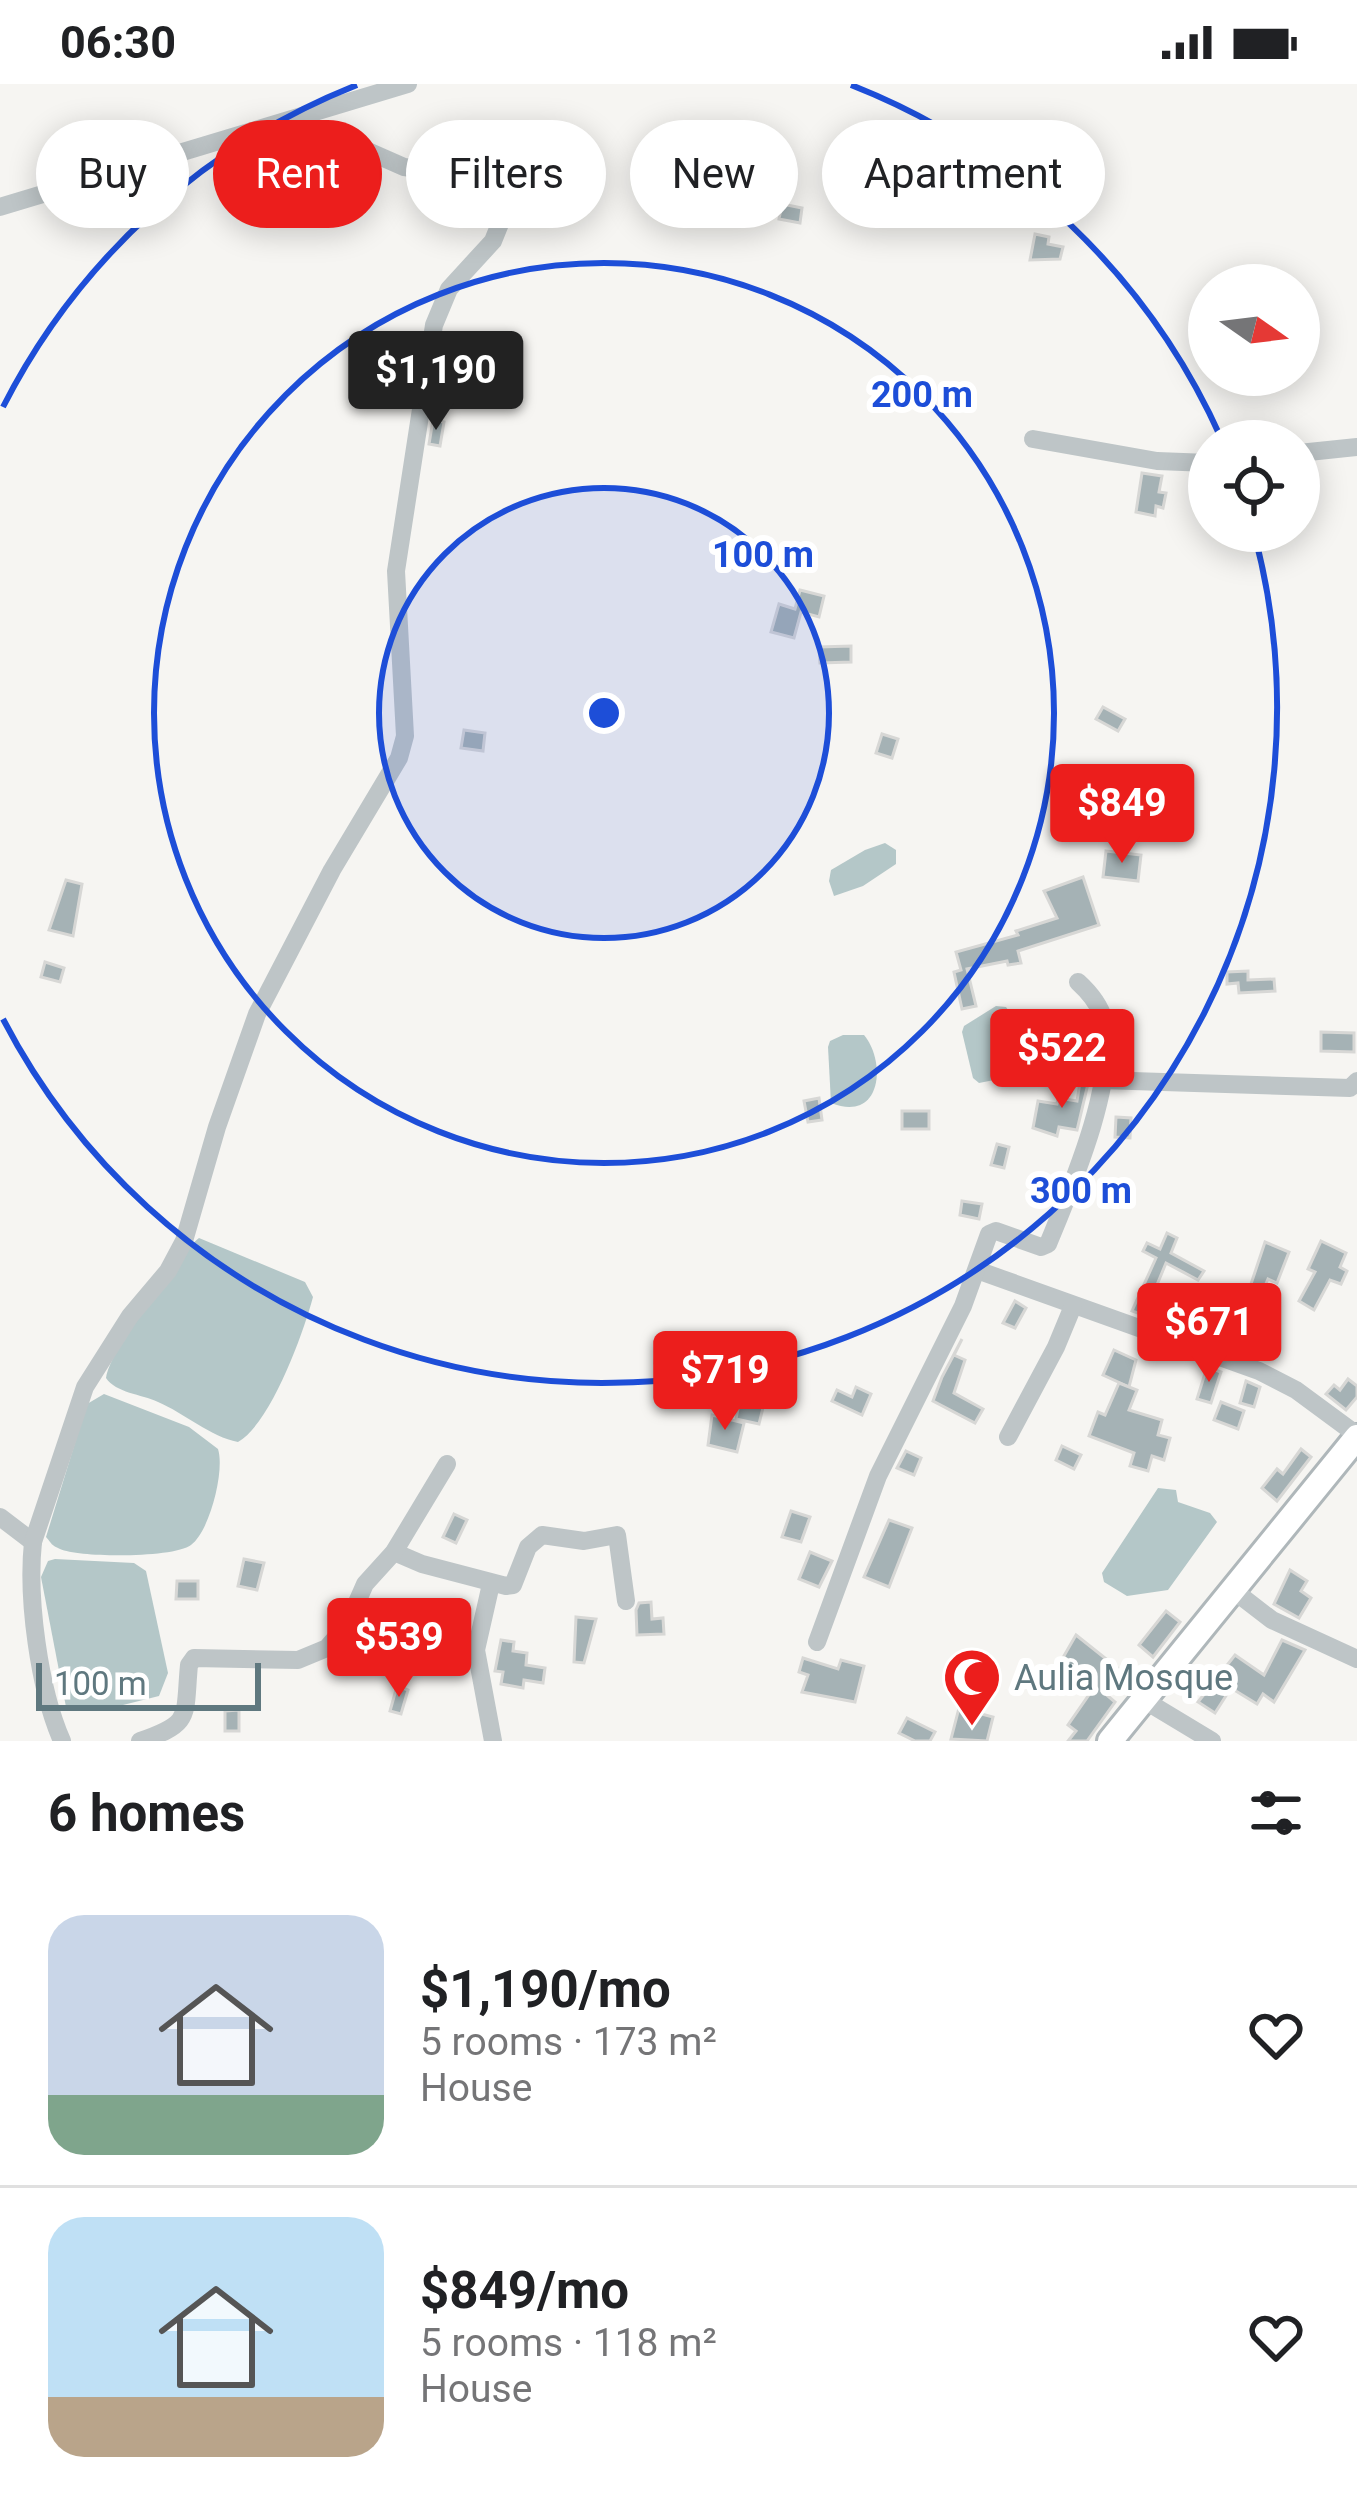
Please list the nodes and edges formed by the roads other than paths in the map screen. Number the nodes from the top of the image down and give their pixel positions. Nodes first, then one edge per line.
1 (408, 84) edge
2 (295, 119) junction
3 (0, 207) edge
4 (1033, 440) dead end
5 (1357, 447) edge
6 (1320, 451) edge
7 (1188, 462) edge
8 (1078, 982) dead end
9 (1101, 1080) junction
10 (1357, 1081) edge
11 (977, 1270) junction
12 (1073, 1306) junction
13 (1357, 1436) edge
14 (1008, 1437) dead end
15 (446, 1464) dead end
16 (0, 1517) edge
17 (33, 1542) junction
18 (394, 1552) junction
19 (491, 1584) junction
20 (1233, 1590) junction
21 (626, 1601) dead end
22 (817, 1642) dead end
23 (1357, 1658) edge
24 (1144, 1700) junction
25 (62, 1741) edge
26 (140, 1741) edge
27 (493, 1741) edge
28 (1110, 1741) edge
29 (1212, 1741) edge

1 - 2 street
2 - 3 street
2 - 17 street
4 - 7 street
5 - 6 street
8 - 9 street
9 - 10 street
9 - 11 street
11 - 12 street
11 - 22 street
12 - 13 street
12 - 14 street
13 - 20 main road
15 - 18 street
16 - 17 street
17 - 25 street
18 - 19 street
18 - 26 street
19 - 21 street
19 - 27 street
20 - 23 street
20 - 24 main road
24 - 28 main road
24 - 29 street

